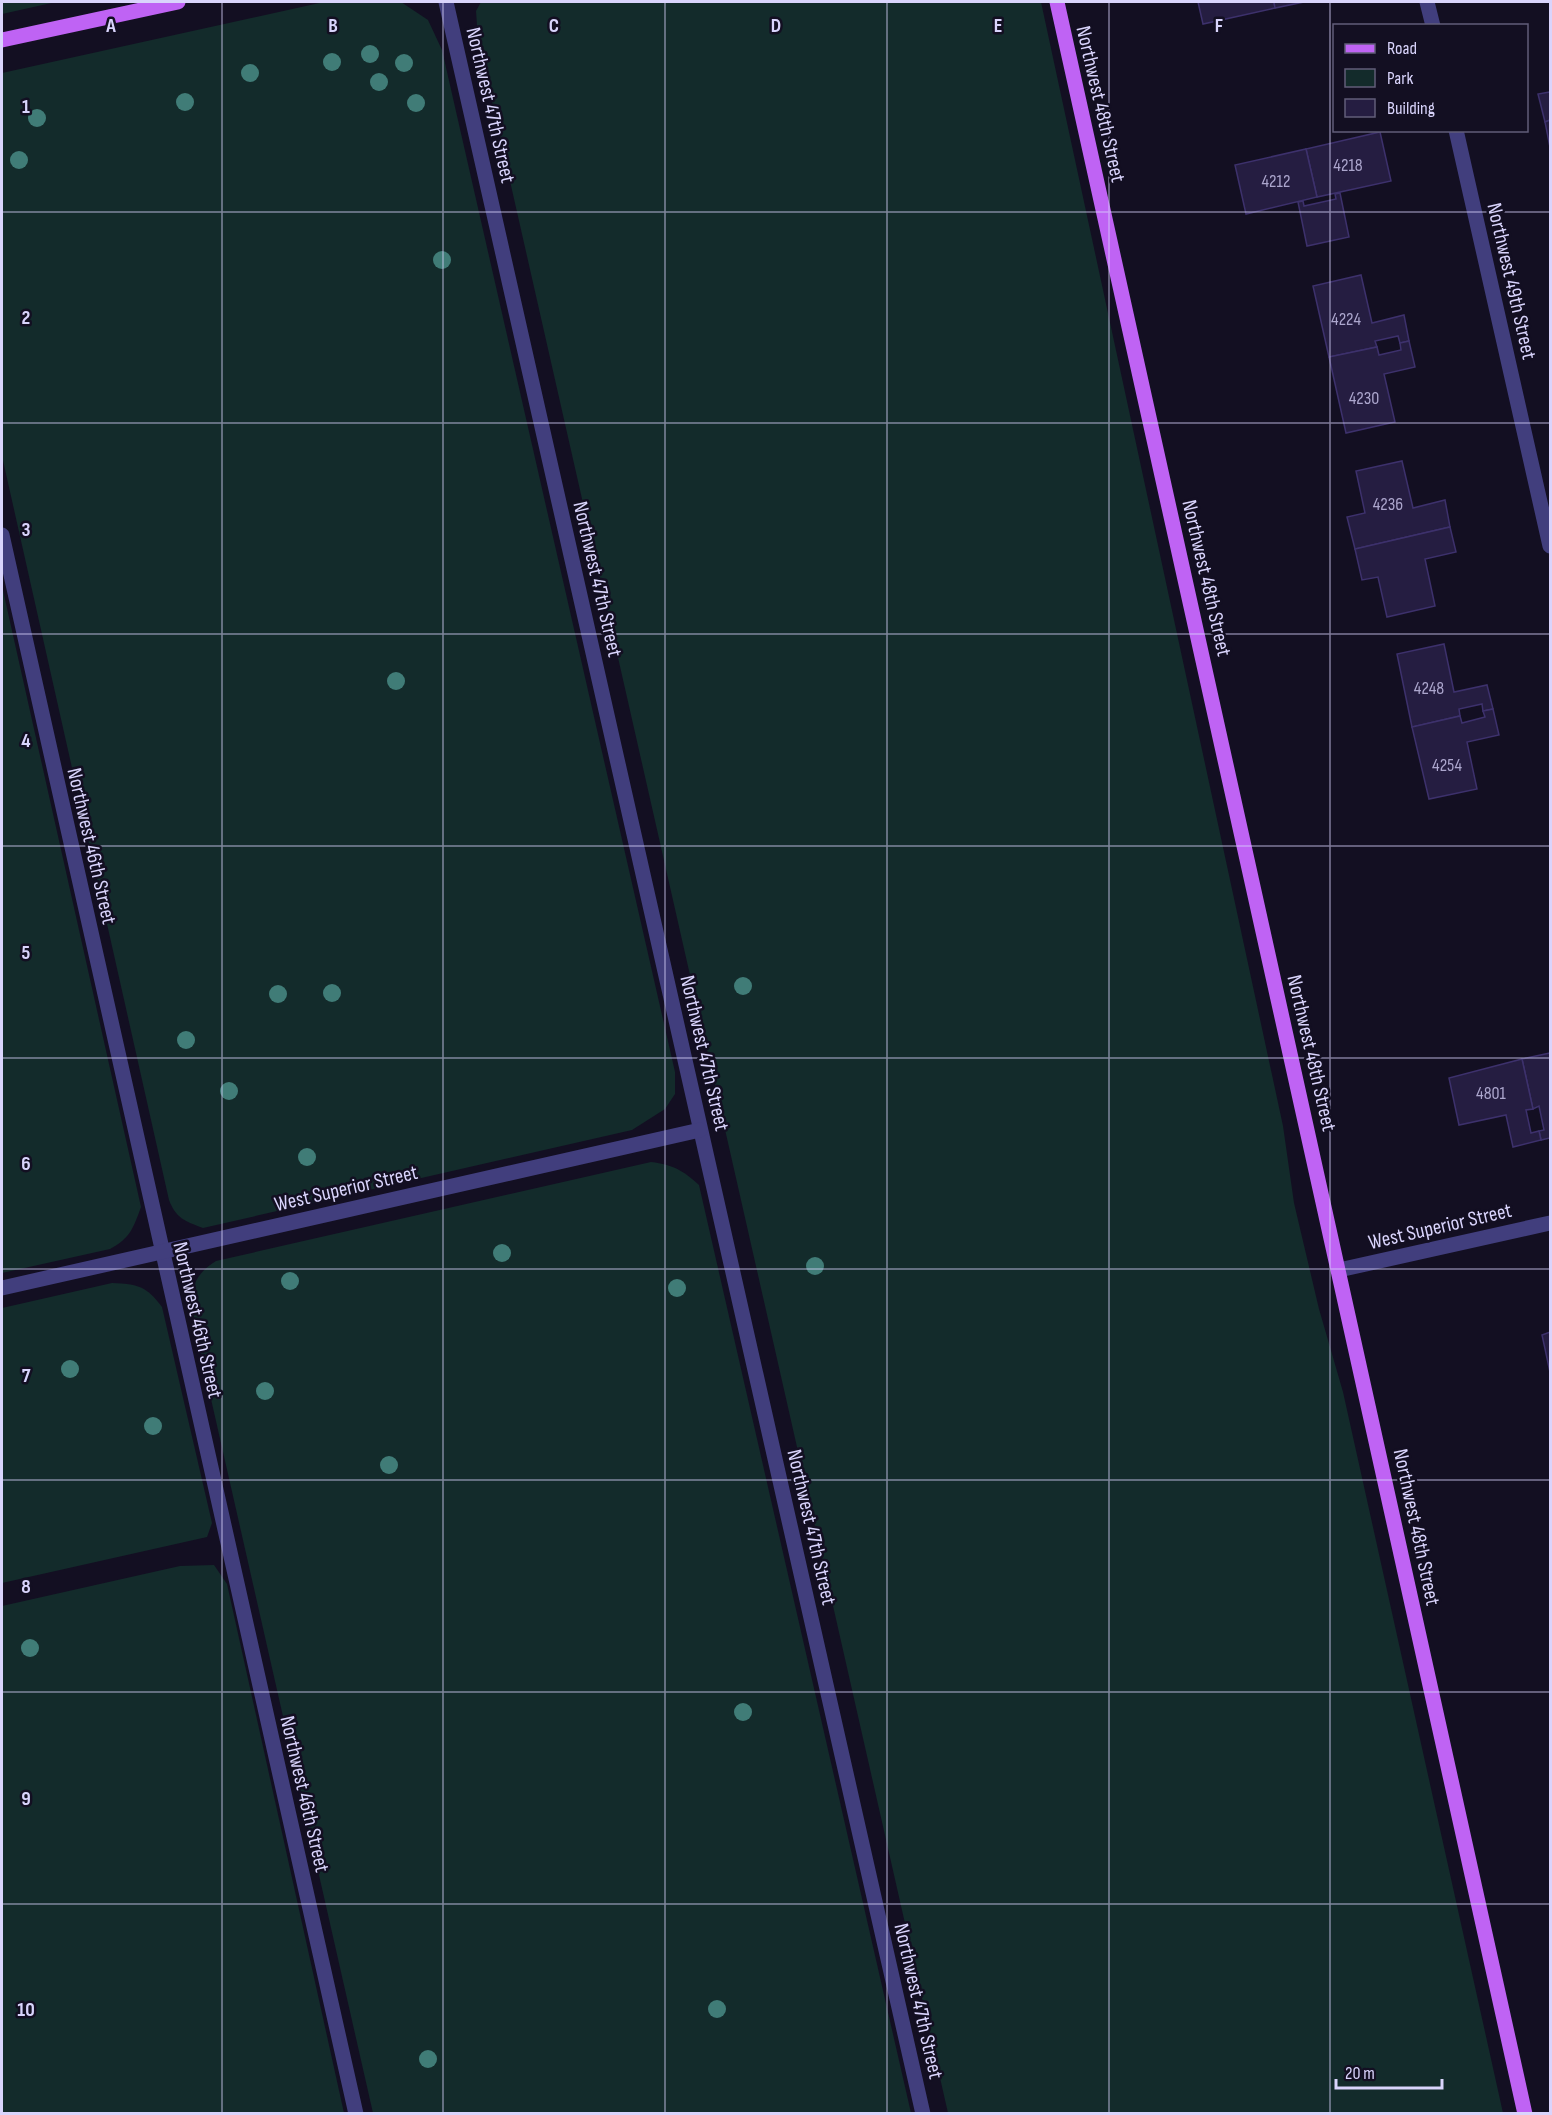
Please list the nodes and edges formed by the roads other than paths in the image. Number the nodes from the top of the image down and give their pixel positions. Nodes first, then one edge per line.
1 (178, 2) edge
2 (446, 2) edge
3 (1057, 2) edge
4 (1427, 2) edge
5 (1432, 24) edge
6 (2, 40) edge
7 (1456, 132) edge
8 (2, 535) edge
9 (1551, 546) edge
10 (700, 1130) junction
11 (1551, 1223) edge
12 (161, 1252) junction
13 (1339, 1270) junction
14 (2, 1287) edge
15 (356, 2114) edge
16 (923, 2114) edge
17 (1526, 2114) edge

1 - 6 main road
2 - 10 street, Northwest 47th Street
3 - 13 main road, Northwest 48th Street
4 - 5 street
7 - 9 street, Northwest 49th Street
8 - 12 street, Northwest 46th Street
10 - 12 street, West Superior Street
10 - 16 street, Northwest 47th Street
11 - 13 street, West Superior Street
12 - 14 street, West Superior Street
12 - 15 street, Northwest 46th Street
13 - 17 main road, Northwest 48th Street

